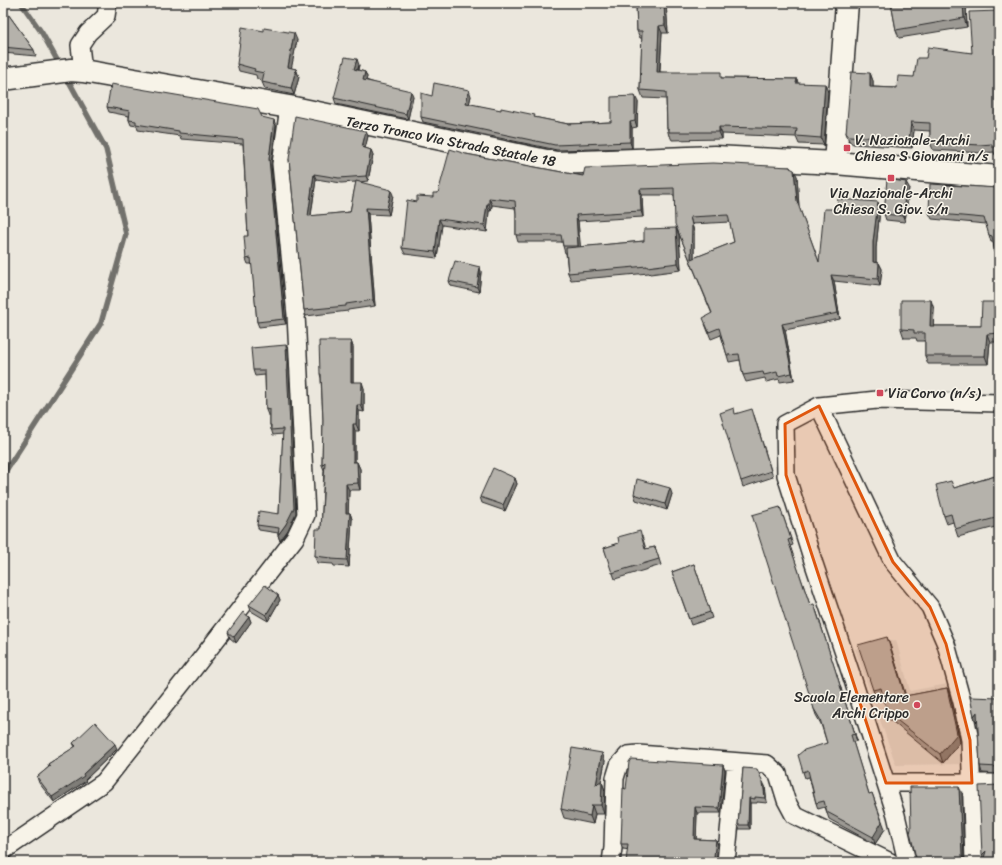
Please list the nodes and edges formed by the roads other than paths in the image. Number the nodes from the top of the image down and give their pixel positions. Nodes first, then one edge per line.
1 (108, 3) edge
2 (847, 3) edge
3 (77, 70) junction
4 (3, 79) edge
5 (289, 108) junction
6 (835, 163) junction
7 (999, 177) edge
8 (999, 403) edge
9 (819, 406) junction
10 (736, 762) junction
11 (886, 783) junction
12 (972, 783) junction
13 (999, 783) edge
14 (3, 851) edge
15 (906, 858) edge
16 (611, 862) edge
17 (726, 862) edge
18 (890, 862) edge
19 (974, 862) edge

1 - 3 street
2 - 6 main road
3 - 4 main road, Terzo Tronco Via Strada Statale 18
3 - 5 main road, Terzo Tronco Via Strada Statale 18
5 - 6 main road, Terzo Tronco Via Strada Statale 18
5 - 14 street
6 - 7 main road, Terzo Tronco Via Strada Statale 18
8 - 9 street
9 - 11 street
9 - 12 street
10 - 16 street
10 - 17 street
10 - 18 street
11 - 12 street
11 - 15 street
12 - 13 street
12 - 19 street
15 - 18 street

